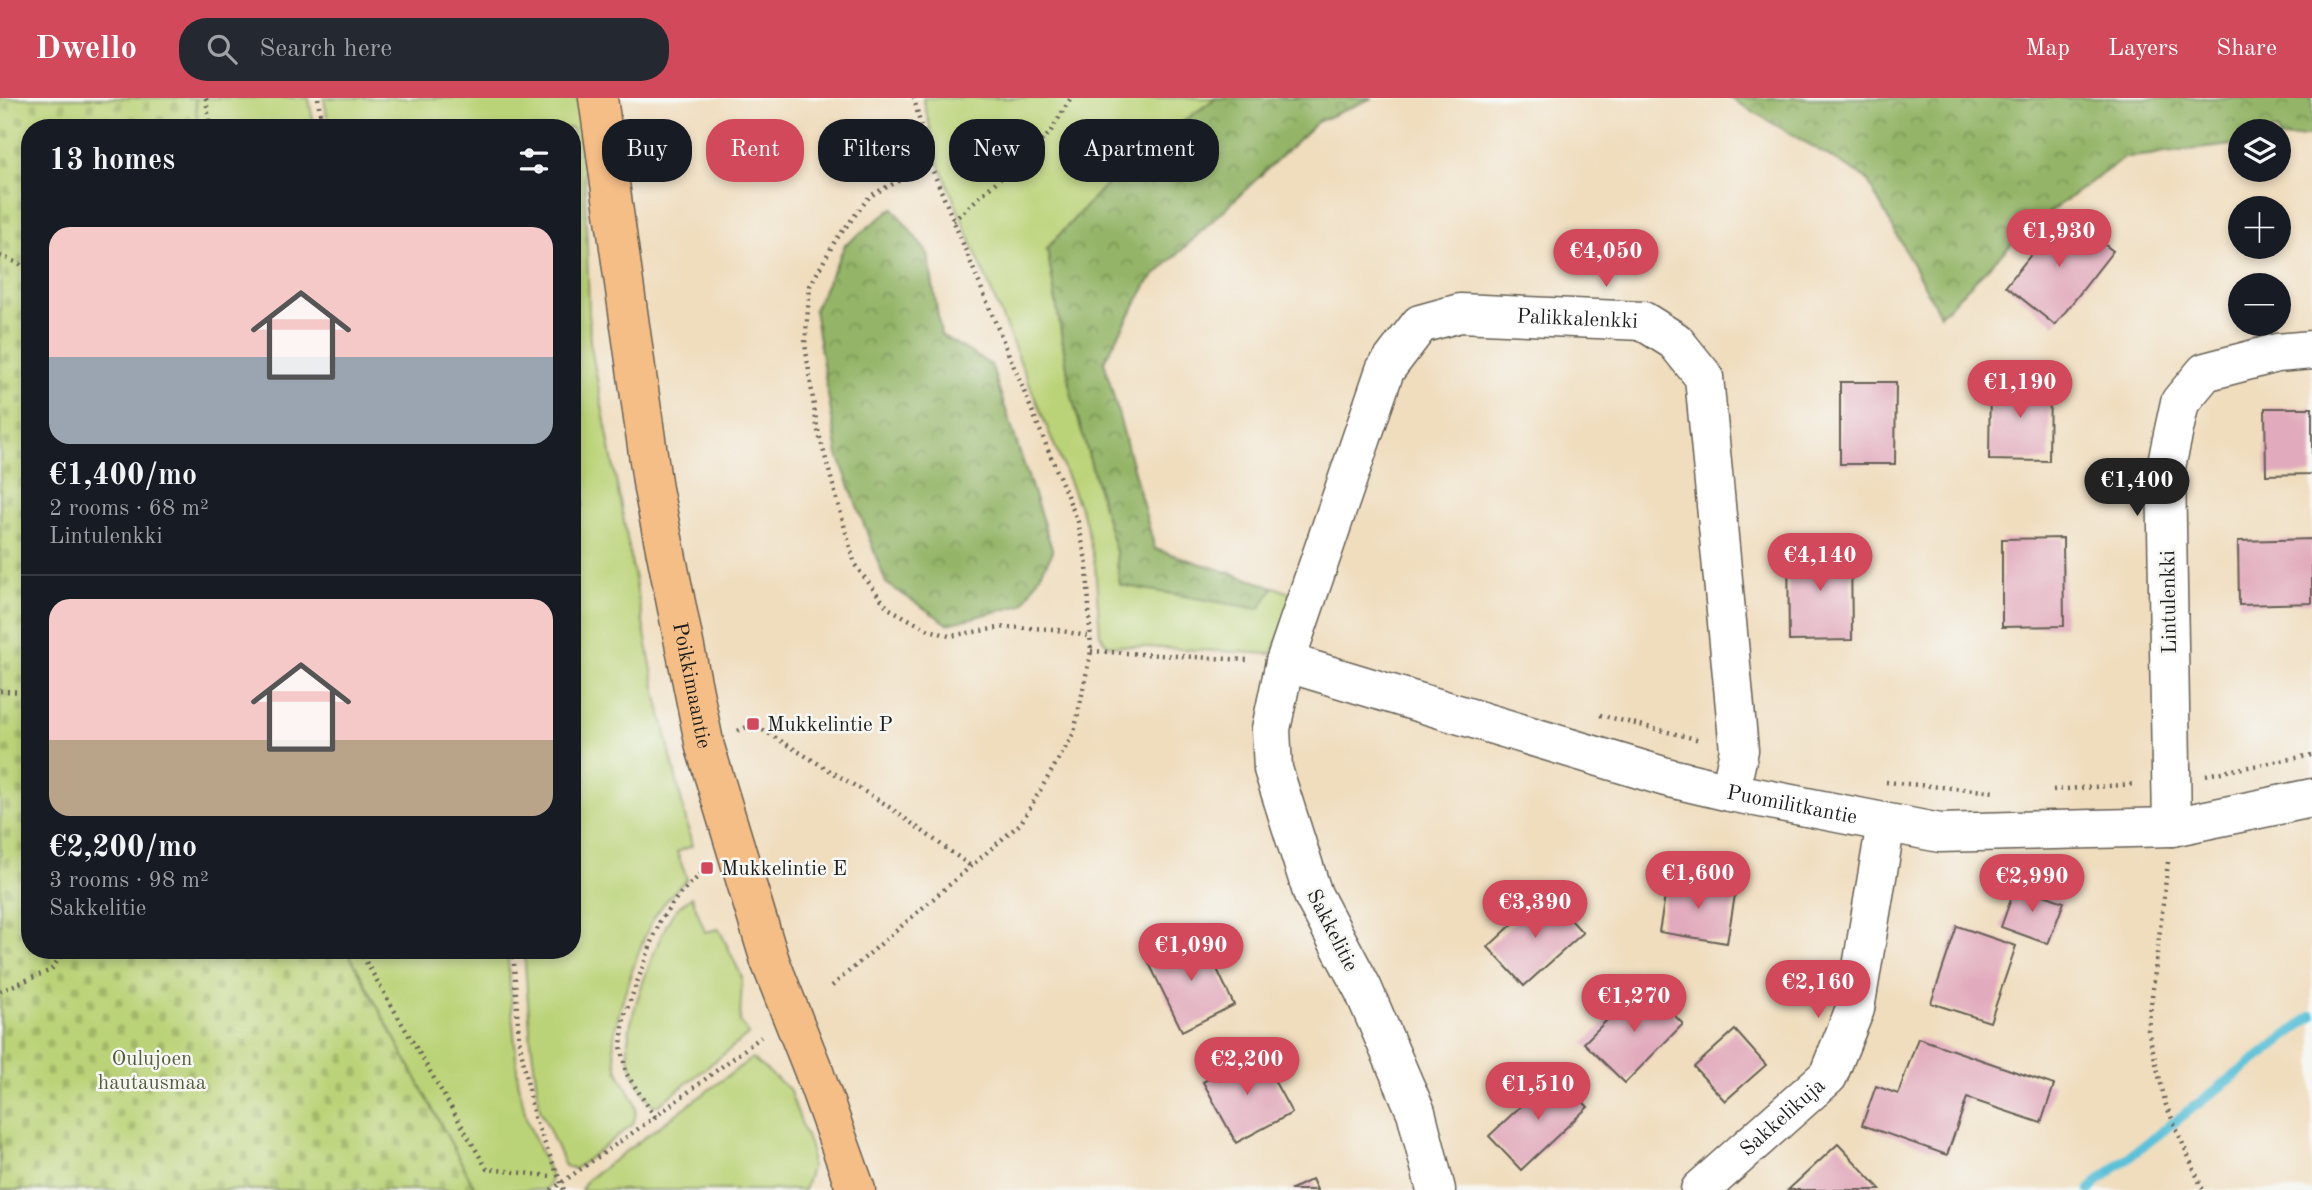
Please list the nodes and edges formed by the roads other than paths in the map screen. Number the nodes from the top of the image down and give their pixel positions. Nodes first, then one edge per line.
1 (598, 98) edge
2 (624, 98) edge
3 (619, 119) edge
4 (602, 124) edge
5 (611, 182) edge
6 (2312, 350) edge
7 (1285, 662) junction
8 (1730, 792) junction
9 (2312, 799) edge
10 (1886, 823) junction
11 (2172, 827) junction
12 (856, 1190) edge
13 (1436, 1190) edge
14 (1700, 1190) edge

1 - 4 main road, Poikkimaantie
2 - 3 main road, Poikkimaantie
5 - 12 main road, Poikkimaantie, bridge
6 - 11 street, Lintulenkki
7 - 8 street, Puomilitkantie
7 - 8 street, Palikkalenkki
7 - 13 street, Sakkelitie
8 - 10 street, Puomilitkantie
9 - 11 street, Puomilitkantie
10 - 11 street, Puomilitkantie
10 - 14 street, Sakkelikuja

